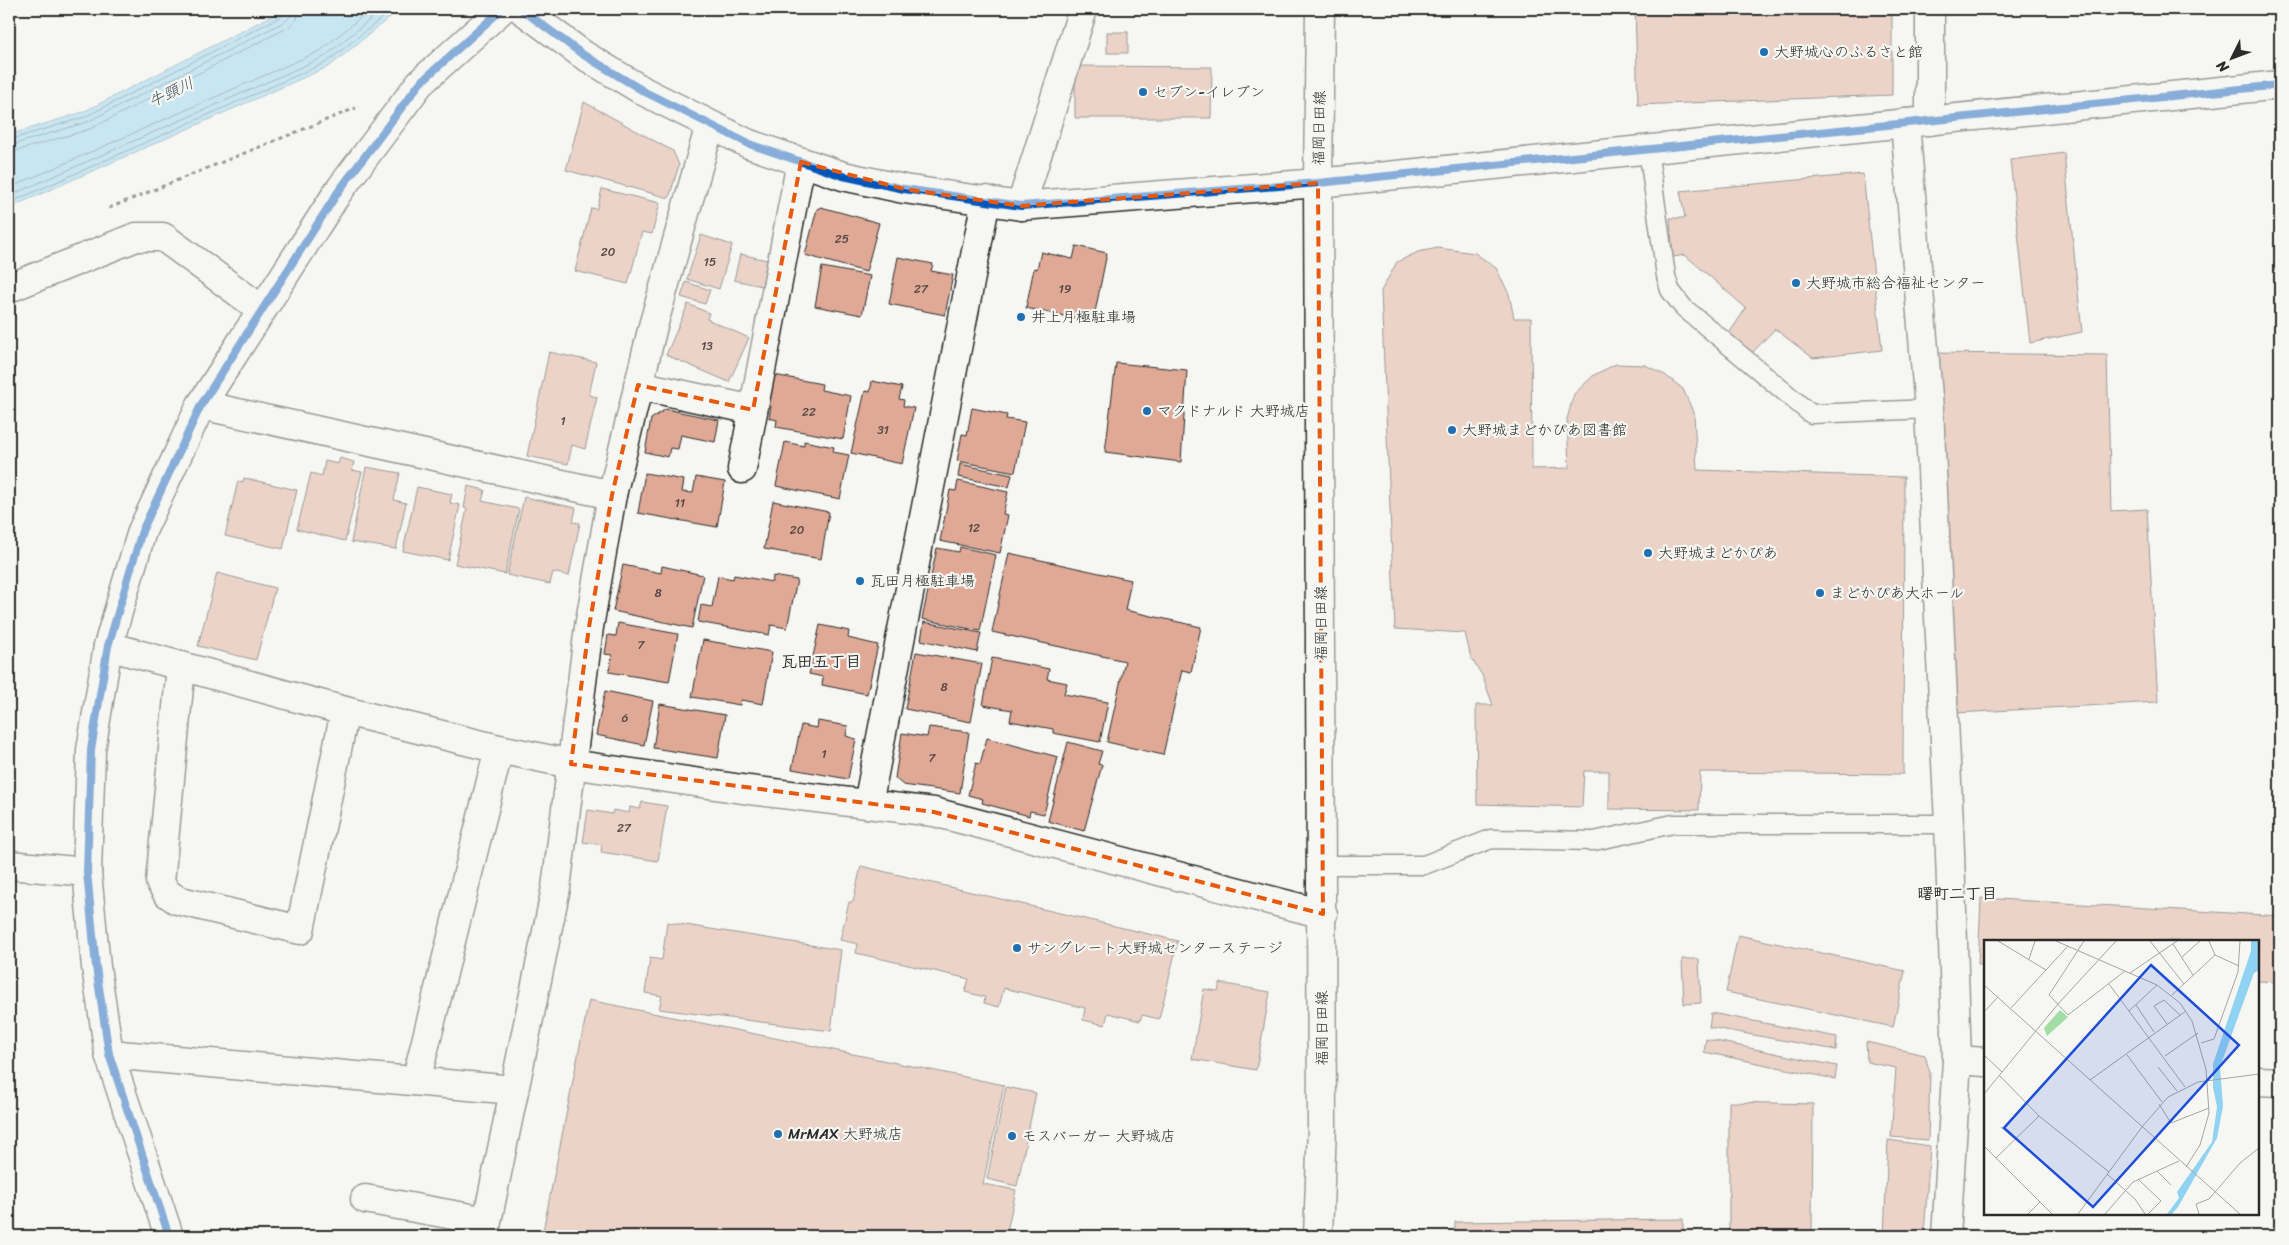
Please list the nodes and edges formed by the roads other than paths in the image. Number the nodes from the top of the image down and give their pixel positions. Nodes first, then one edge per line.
1 (502, 9) edge
2 (521, 9) edge
3 (1083, 9) edge
4 (1320, 9) edge
5 (1930, 9) edge
6 (2280, 85) edge
7 (1917, 122) junction
8 (710, 125) junction
9 (1648, 149) junction
10 (801, 162) junction
11 (1318, 183) junction
12 (986, 200) junction
13 (1021, 206) junction
14 (9, 288) edge
15 (261, 309) junction
16 (638, 385) junction
17 (201, 404) junction
18 (1929, 408) junction
19 (753, 410) junction
20 (742, 469) dead end
21 (612, 495) junction
22 (108, 646) junction
23 (181, 666) junction
24 (345, 711) junction
25 (499, 749) junction
26 (571, 764) junction
27 (868, 804) junction
28 (1950, 824) junction
29 (9, 865) edge
30 (1322, 865) junction
31 (87, 872) junction
32 (1322, 914) junction
33 (109, 1054) junction
34 (1957, 1060) junction
35 (1984, 1062) edge
36 (416, 1081) junction
37 (2259, 1081) edge
38 (2280, 1082) edge
39 (514, 1090) junction
40 (365, 1199) dead end
41 (486, 1229) edge
42 (169, 1236) edge
43 (1318, 1236) edge
44 (1946, 1236) edge

1 - 15 street
2 - 8 street
3 - 13 street
4 - 11 street, 福岡日田線
5 - 7 street
6 - 7 street
7 - 9 street
7 - 18 street
8 - 10 street
8 - 16 street
9 - 11 street
9 - 18 lane
10 - 12 street
10 - 19 street
11 - 13 street
11 - 30 street, 福岡日田線
12 - 13 street
12 - 27 street
14 - 15 street
15 - 17 street
16 - 19 street
16 - 21 street
17 - 21 street
17 - 22 street
18 - 28 street
19 - 20 street
21 - 26 street
22 - 23 street
22 - 31 street
23 - 24 street
23 - 24 street
24 - 25 street
25 - 26 street
25 - 36 street
26 - 27 street
26 - 39 street
27 - 32 street
28 - 30 lane
28 - 34 street
29 - 31 street
30 - 32 street, 福岡日田線
31 - 33 street
32 - 43 street, 福岡日田線
33 - 36 street
33 - 42 street
34 - 35 street
34 - 44 street
36 - 39 street
37 - 38 street
39 - 41 street
40 - 41 street

